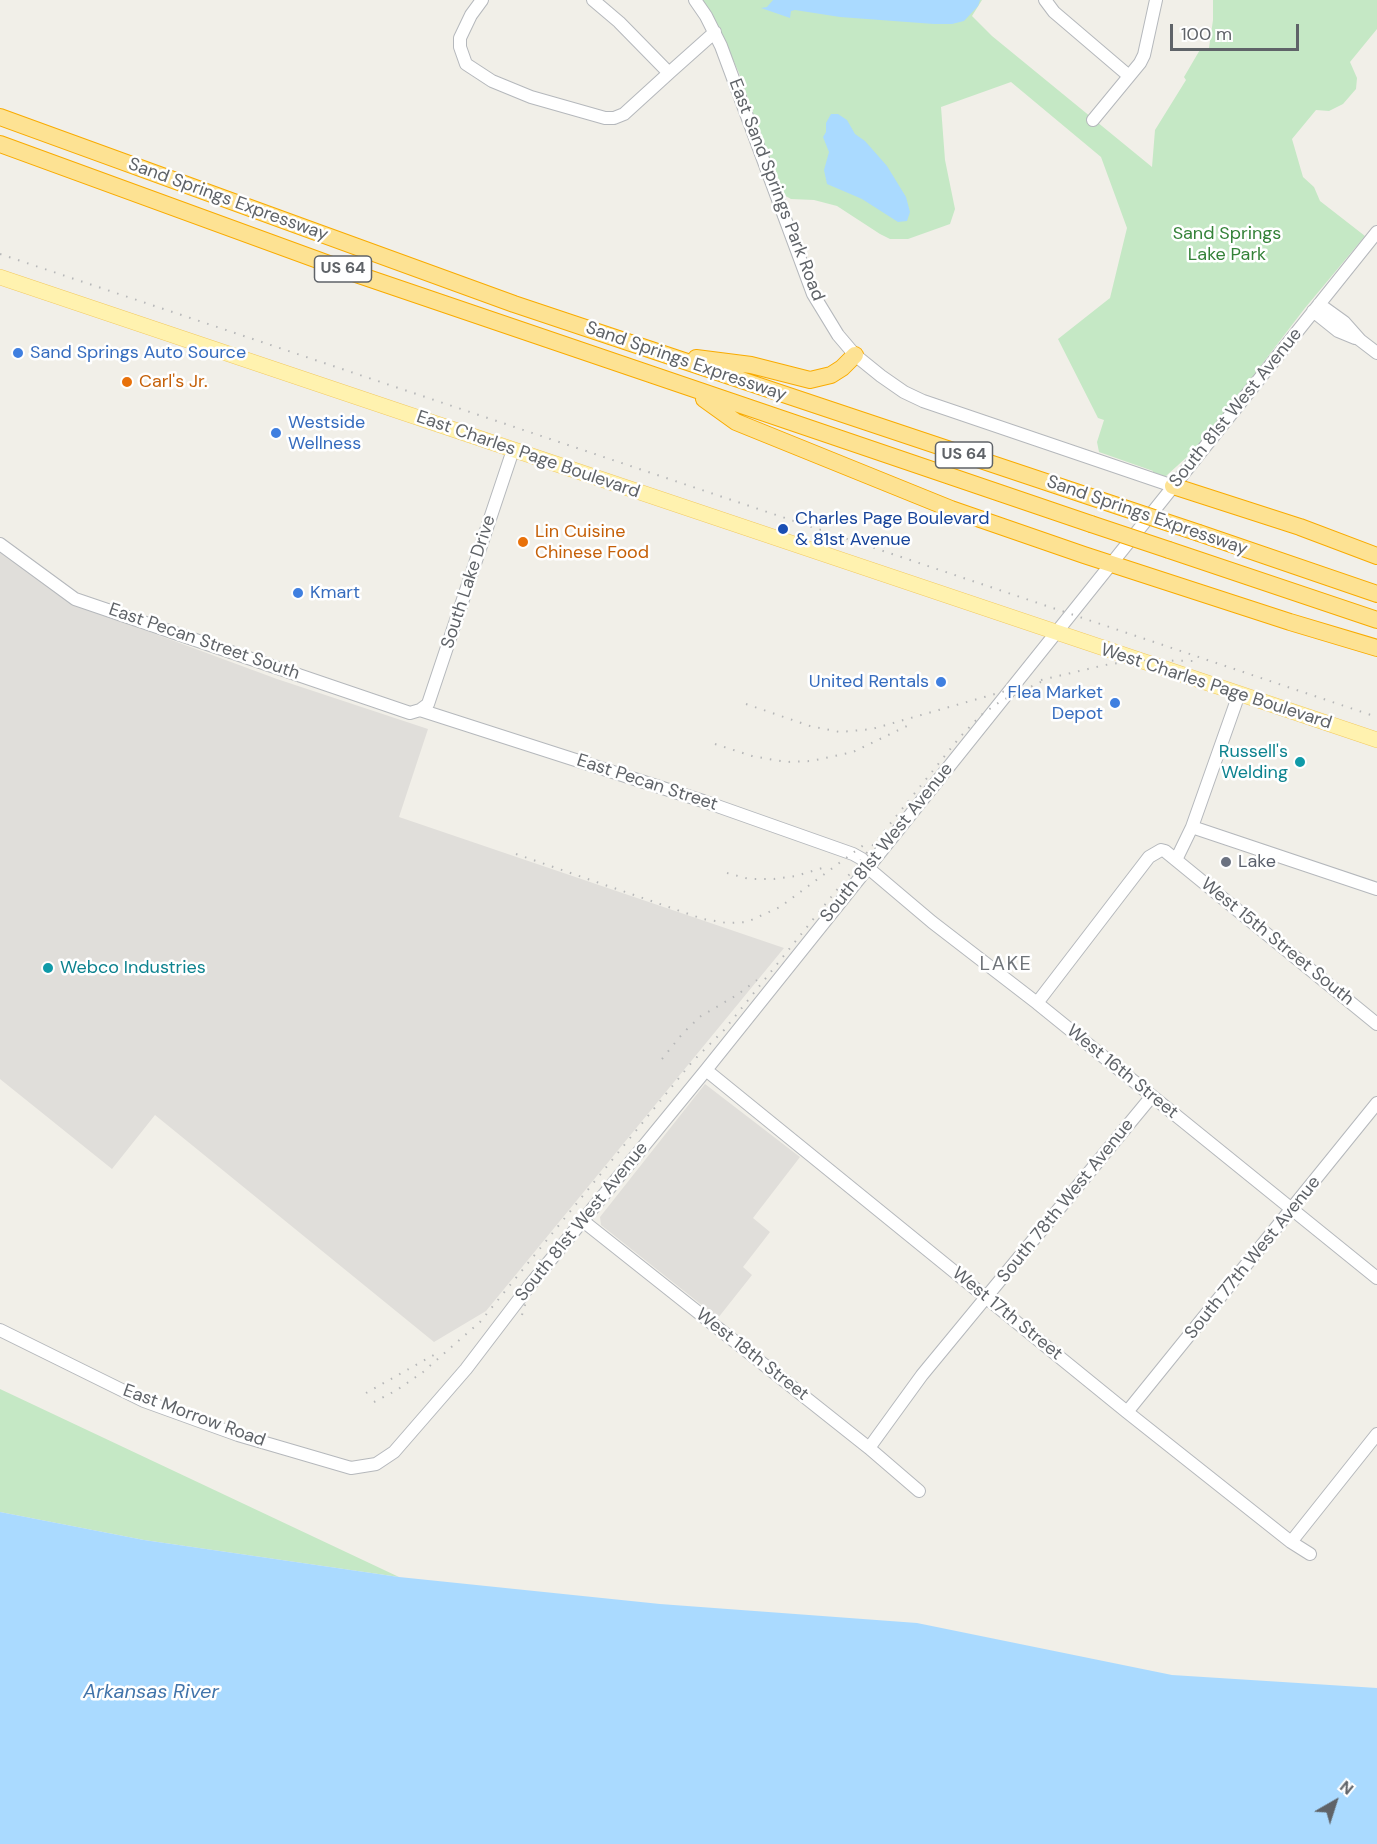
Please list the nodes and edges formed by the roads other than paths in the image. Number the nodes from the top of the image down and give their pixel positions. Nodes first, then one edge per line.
1 (482, 0) edge
2 (593, 0) edge
3 (695, 0) edge
4 (1045, 0) edge
5 (1156, 0) edge
6 (715, 32) junction
7 (669, 73) junction
8 (1129, 76) junction
9 (0, 117) edge
10 (1093, 120) dead end
11 (0, 144) edge
12 (1377, 232) edge
13 (0, 277) edge
14 (1316, 308) junction
15 (656, 352) junction
16 (1377, 353) edge
17 (855, 355) junction
18 (688, 388) junction
19 (513, 450) junction
20 (1173, 486) junction
21 (0, 544) edge
22 (1377, 556) edge
23 (1110, 563) junction
24 (1377, 594) edge
25 (1377, 620) edge
26 (1056, 633) junction
27 (1377, 648) edge
28 (1239, 694) junction
29 (420, 710) junction
30 (1377, 740) edge
31 (1192, 827) junction
32 (1176, 860) junction
33 (867, 867) junction
34 (1377, 889) edge
35 (1037, 1003) junction
36 (1377, 1024) edge
37 (706, 1070) junction
38 (1152, 1096) junction
39 (1377, 1103) edge
40 (1292, 1210) junction
41 (583, 1221) junction
42 (1377, 1278) edge
43 (987, 1298) junction
44 (0, 1330) edge
45 (1128, 1412) junction
46 (1377, 1434) edge
47 (869, 1448) junction
48 (394, 1452) joint
49 (920, 1491) dead end
50 (1291, 1542) junction
51 (1310, 1554) dead end

1 - 7 street
2 - 7 street
3 - 6 street, East Sand Springs Park Road
4 - 8 street
5 - 8 street
6 - 7 street
6 - 17 street, East Sand Springs Park Road
8 - 10 street
9 - 15 highway, Sand Springs Expressway / US 64
11 - 18 highway, Sand Springs Expressway / US 64
12 - 14 street, South 81st West Avenue
13 - 19 main road, East Charles Page Boulevard
14 - 16 street
14 - 20 street, South 81st West Avenue
15 - 17 highway
15 - 24 highway, Sand Springs Expressway / US 64, bridge
17 - 20 street, East Sand Springs Park Road
18 - 23 highway
18 - 25 highway, Sand Springs Expressway / US 64, bridge
19 - 26 main road, East Charles Page Boulevard
19 - 29 street, South Lake Drive
20 - 22 highway
20 - 23 street, South 81st West Avenue
21 - 29 street, East Pecan Street South
23 - 26 street, South 81st West Avenue
23 - 27 highway
26 - 28 main road, West Charles Page Boulevard
26 - 33 street, South 81st West Avenue
28 - 30 main road, West Charles Page Boulevard
28 - 31 street
29 - 33 street, East Pecan Street
31 - 32 street
31 - 34 street
32 - 35 street
32 - 36 street, West 15th Street South
33 - 35 street, West 16th Street
33 - 37 street, South 81st West Avenue
35 - 38 street, West 16th Street
37 - 41 street, South 81st West Avenue
37 - 43 street, West 17th Street
38 - 40 street, West 16th Street
38 - 43 street, South 78th West Avenue
39 - 40 street, South 77th West Avenue
40 - 42 street, West 16th Street
40 - 45 street, South 77th West Avenue
41 - 47 street, West 18th Street
41 - 48 street, South 81st West Avenue
43 - 45 street, West 17th Street
43 - 47 street, South 78th West Avenue
44 - 48 street, East Morrow Road
45 - 50 street, West 17th Street
46 - 50 street
47 - 49 street, West 18th Street
50 - 51 street, West 17th Street

